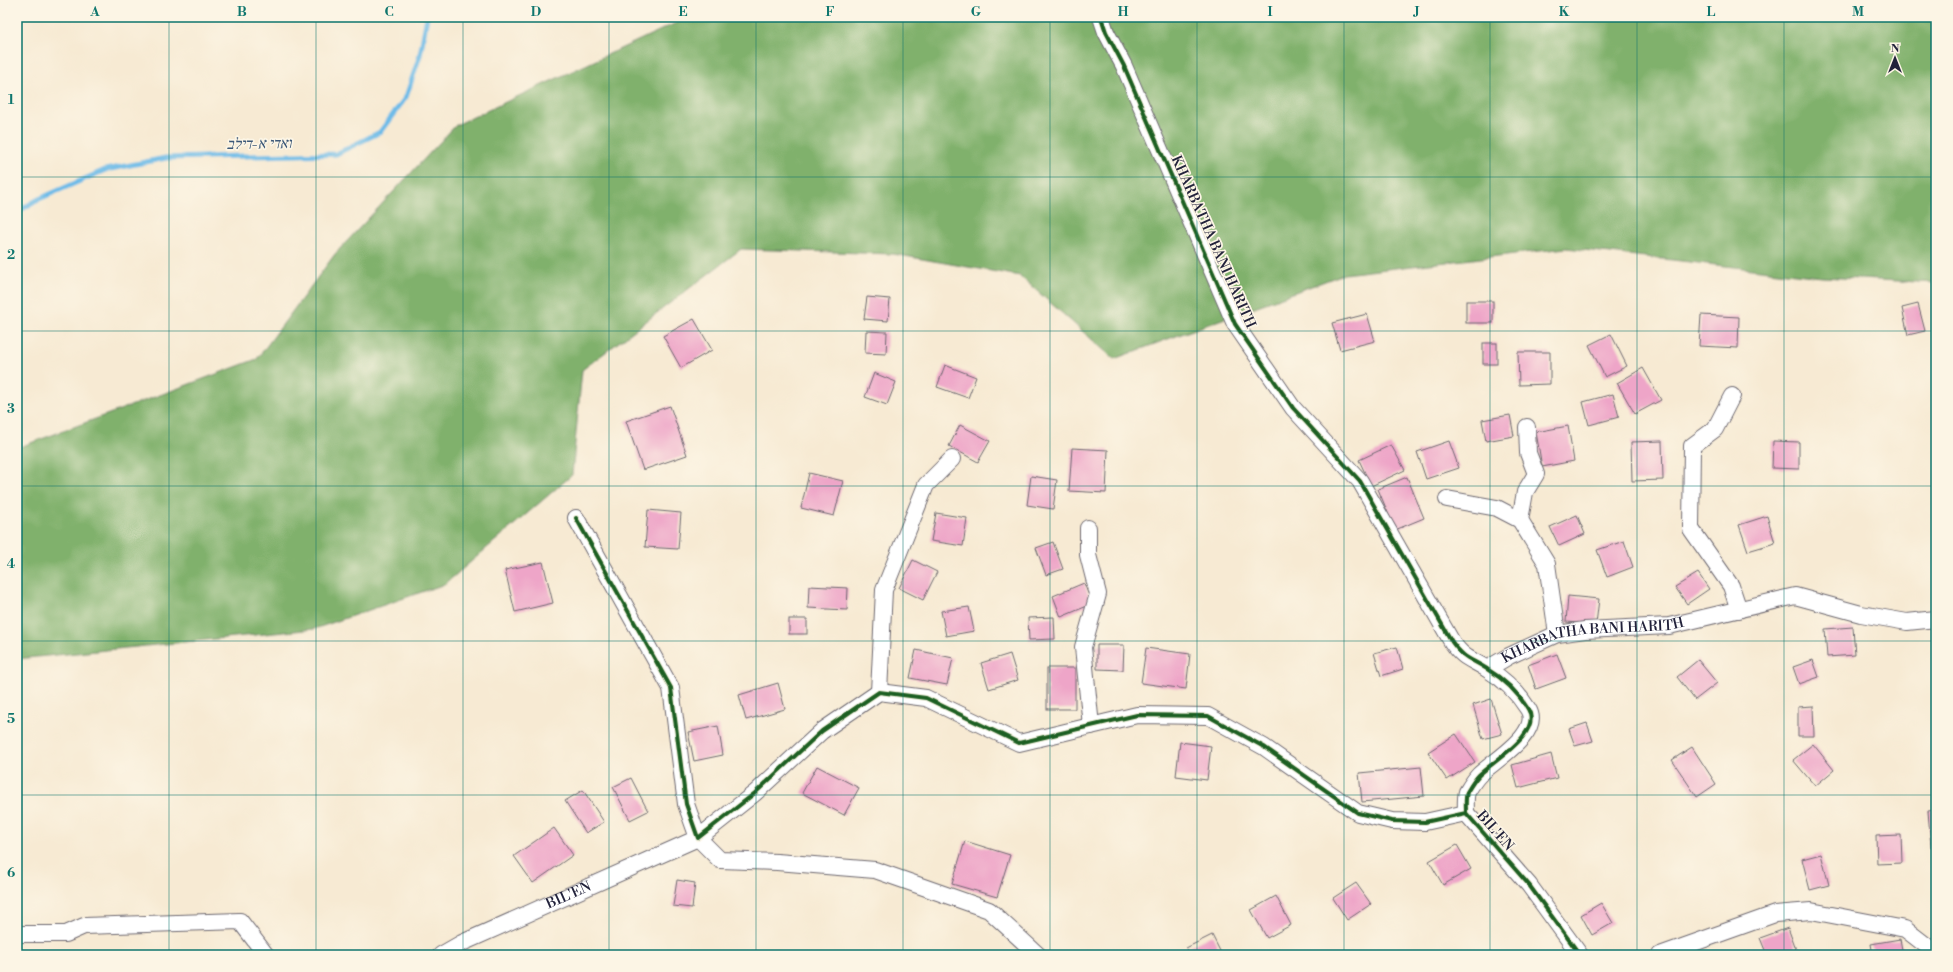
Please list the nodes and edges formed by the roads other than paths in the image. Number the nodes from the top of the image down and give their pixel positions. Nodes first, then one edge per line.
1 (1101, 17) edge
2 (1732, 396) dead end
3 (1527, 427) dead end
4 (952, 459) dead end
5 (1447, 499) dead end
6 (576, 518) dead end
7 (1520, 520) junction
8 (1088, 528) dead end
9 (1739, 610) junction
10 (1936, 619) edge
11 (1557, 634) junction
12 (1487, 669) junction
13 (879, 692) junction
14 (1091, 726) junction
15 (1466, 813) junction
16 (698, 838) junction
17 (17, 934) edge
18 (1936, 952) edge
19 (266, 955) edge
20 (441, 955) edge
21 (1038, 955) edge
22 (1580, 955) edge
23 (1660, 955) edge

1 - 12 street, KHARBATHA BANI HARITH
2 - 9 street
3 - 7 street
4 - 13 street
5 - 7 street
6 - 16 street
7 - 11 street
8 - 14 street
9 - 10 street, KHARBATHA BANI HARITH
9 - 11 street, KHARBATHA BANI HARITH
11 - 12 street, KHARBATHA BANI HARITH
12 - 15 street, BIL'EN
13 - 14 street
13 - 16 street, BIL'EN
14 - 15 street
15 - 22 street, BIL'EN
16 - 20 street, BIL'EN
16 - 21 street
17 - 19 street
18 - 23 street

